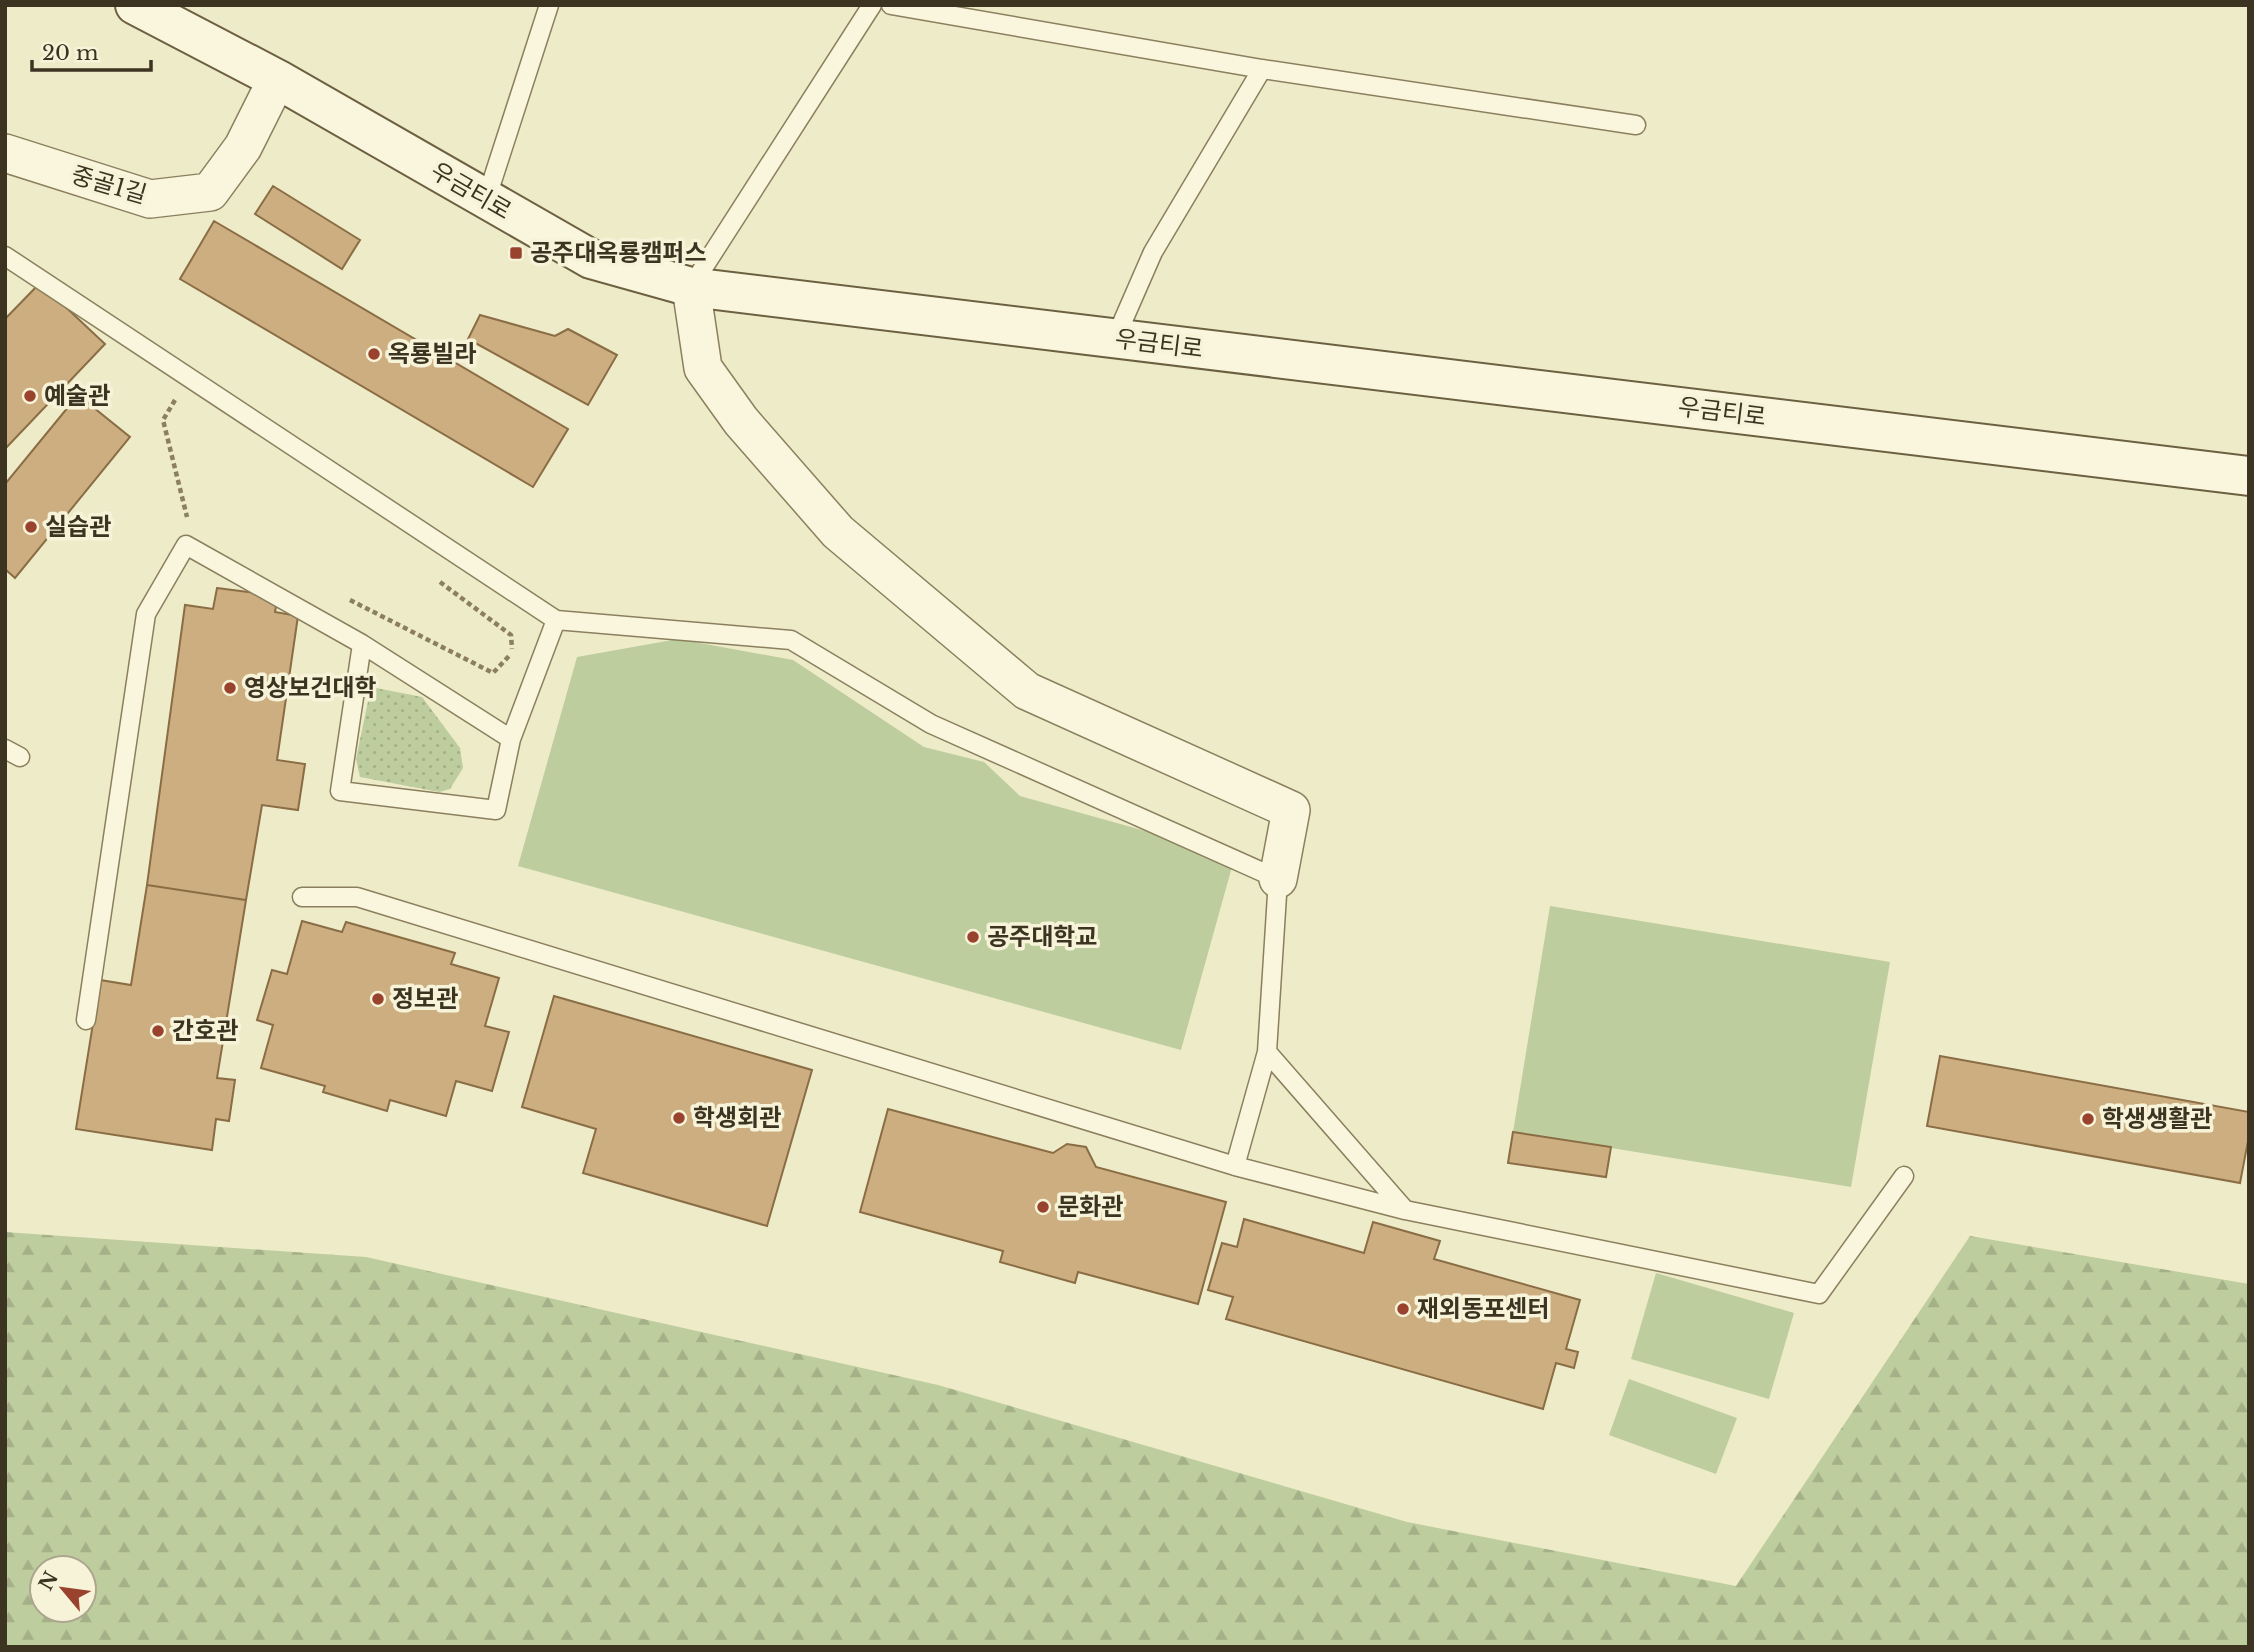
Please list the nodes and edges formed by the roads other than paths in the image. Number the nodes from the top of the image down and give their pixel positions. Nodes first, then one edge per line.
1 (135, 5) edge
2 (549, 5) edge
3 (872, 5) edge
4 (891, 5) edge
5 (1262, 69) junction
6 (277, 79) junction
7 (1636, 125) dead end
8 (5, 153) edge
9 (486, 200) junction
10 (5, 256) edge
11 (691, 287) junction
12 (1115, 339) junction
13 (2249, 476) edge
14 (556, 620) junction
15 (362, 644) junction
16 (511, 739) junction
17 (1278, 879) junction
18 (302, 897) dead end
19 (86, 1020) dead end
20 (1267, 1052) junction
21 (1235, 1166) junction
22 (1904, 1176) dead end
23 (1405, 1210) junction

1 - 6 main road, 우금티로
2 - 9 lane
3 - 11 lane
4 - 5 lane
5 - 7 lane
5 - 12 lane
6 - 8 street, 중골1길
6 - 9 main road, 우금티로
9 - 11 main road, 우금티로
10 - 14 lane
11 - 12 main road, 우금티로
11 - 17 street
12 - 13 main road, 우금티로
14 - 16 lane
14 - 17 lane
15 - 16 lane
15 - 16 lane
15 - 19 lane
17 - 20 lane
18 - 21 lane
20 - 21 lane
20 - 23 lane
21 - 23 lane
22 - 23 lane

